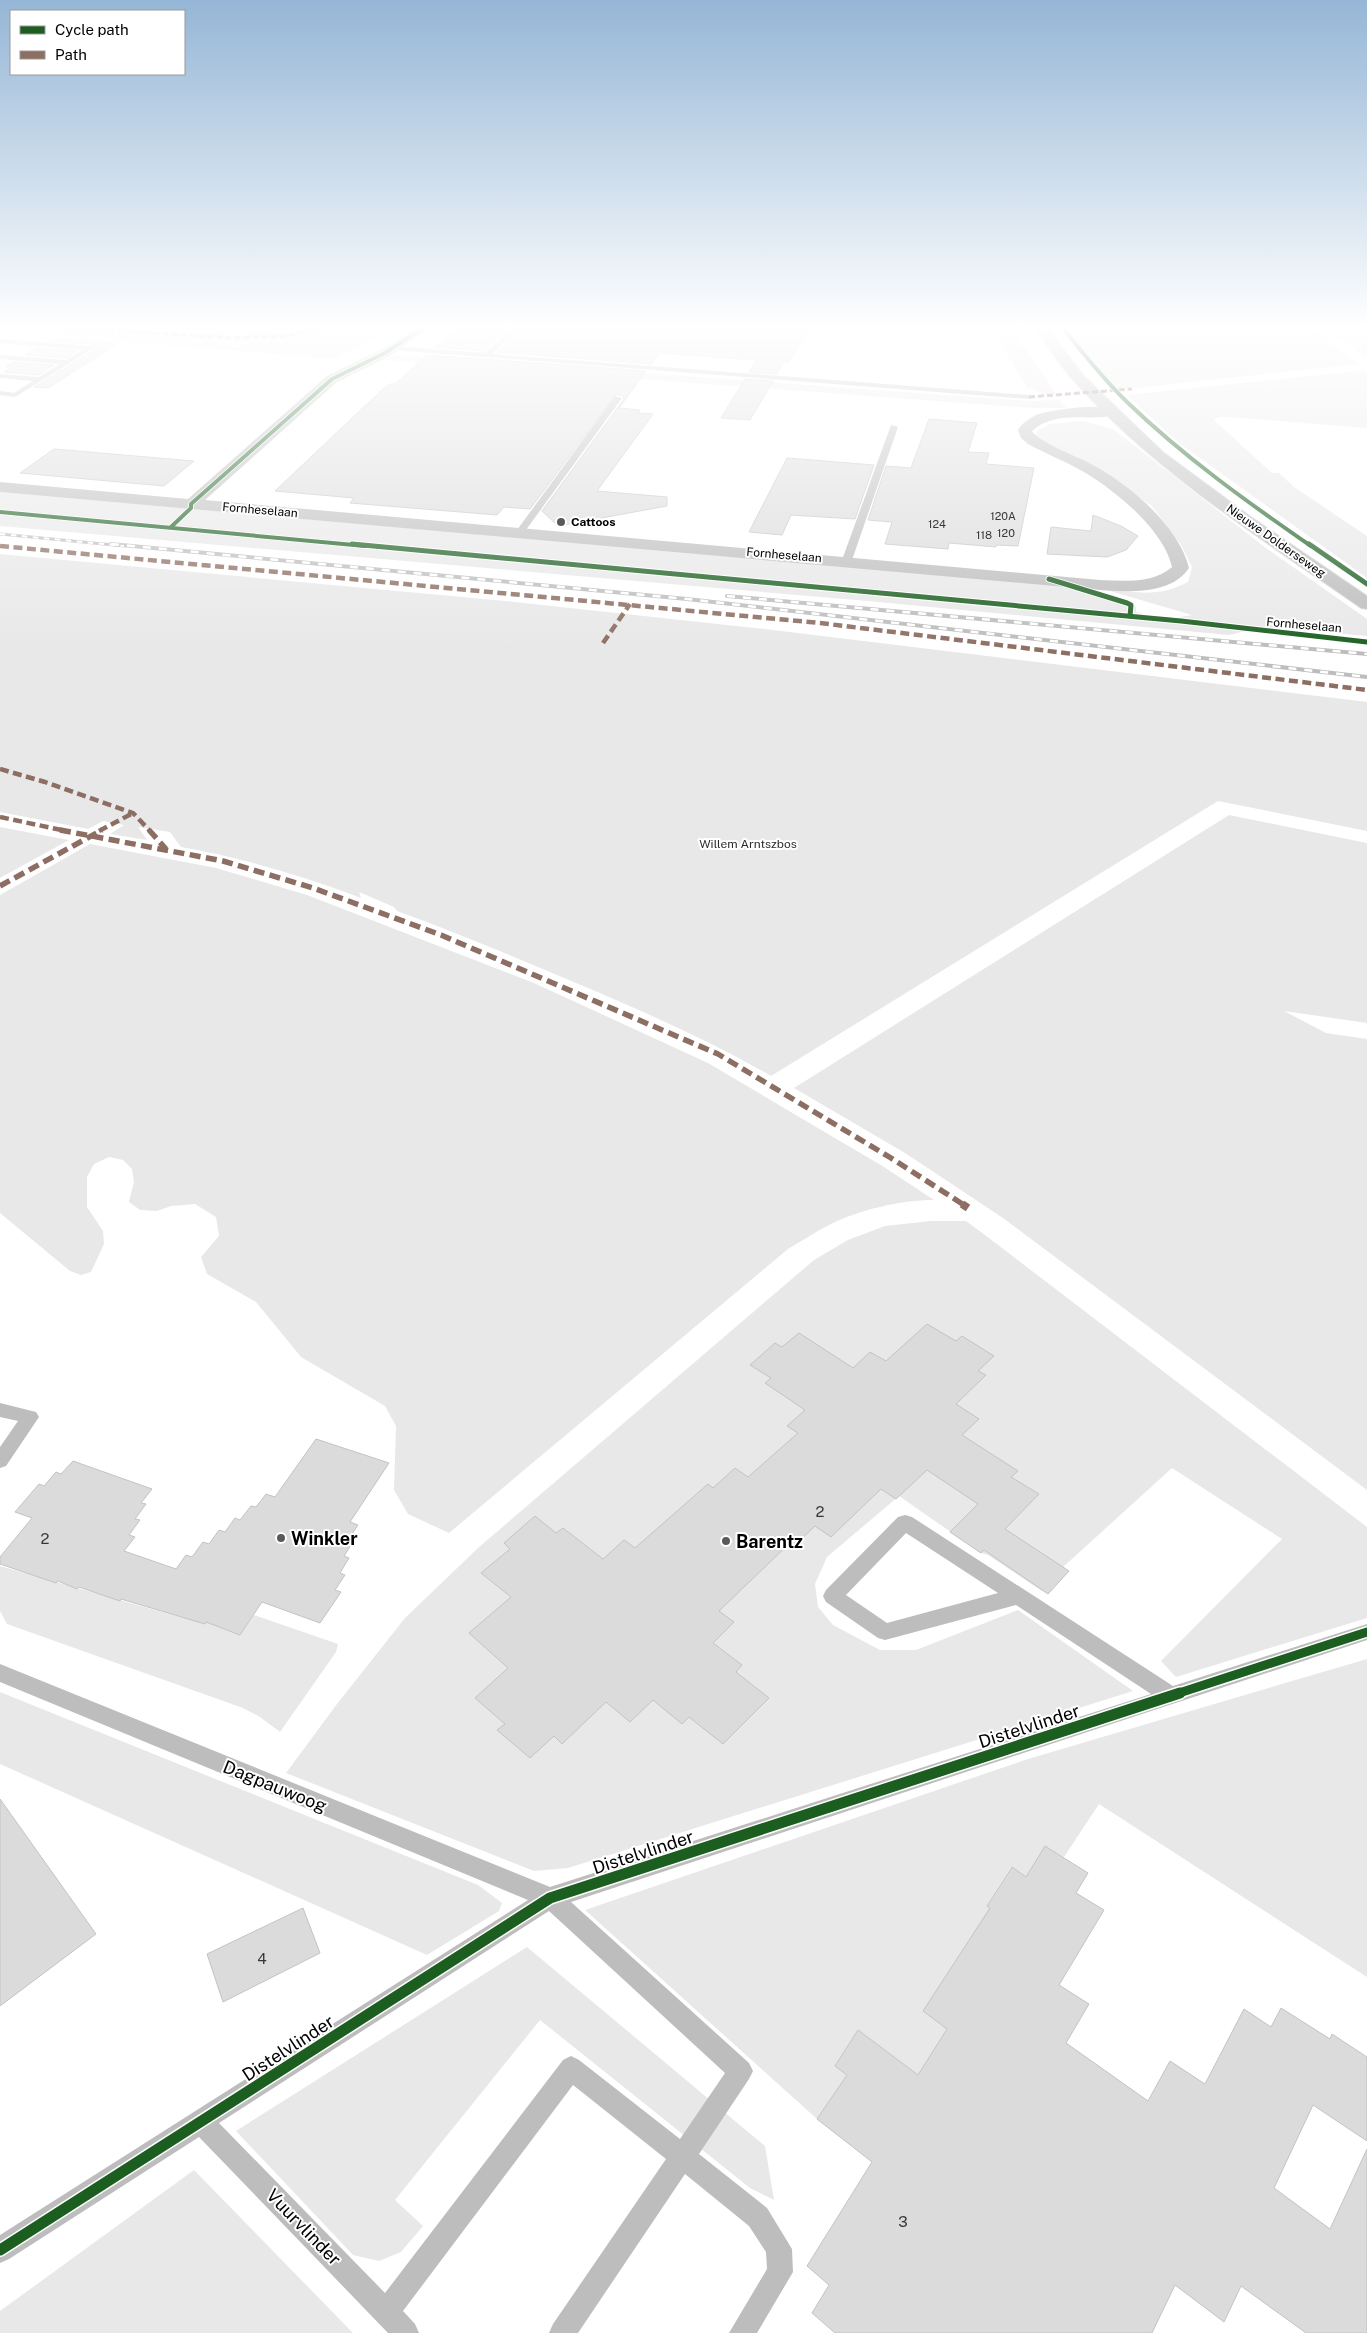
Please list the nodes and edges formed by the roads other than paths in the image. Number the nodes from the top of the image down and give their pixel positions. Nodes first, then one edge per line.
1 (267, 436) edge
2 (590, 436) edge
3 (891, 436) edge
4 (1027, 436) edge
5 (1137, 436) edge
6 (0, 487) edge
7 (191, 504) junction
8 (520, 532) junction
9 (847, 560) junction
10 (1367, 604) edge
11 (0, 1410) edge
12 (0, 1461) edge
13 (1018, 1596) junction
14 (1367, 1632) edge
15 (0, 1673) edge
16 (1171, 1696) junction
17 (550, 1898) junction
18 (201, 2122) junction
19 (683, 2156) junction
20 (0, 2250) edge
21 (386, 2313) junction
22 (406, 2333) edge
23 (562, 2333) edge
24 (742, 2333) edge

1 - 7 street
2 - 8 lane
3 - 9 lane
4 - 9 street, Fornheselaan
5 - 10 street, Nieuwe Dolderseweg
6 - 7 street, Fornheselaan
7 - 8 street, Fornheselaan
8 - 9 street, Fornheselaan
11 - 12 lane
13 - 13 lane
13 - 16 lane
14 - 16 lane, Distelvlinder
15 - 17 lane, Dagpauwoog
16 - 17 lane, Distelvlinder
17 - 18 lane, Distelvlinder
17 - 19 lane, Dagpauwoog
18 - 20 lane, Distelvlinder
18 - 21 lane, Vuurvlinder
19 - 21 lane
19 - 23 lane
19 - 24 lane
21 - 22 lane, Vuurvlinder

